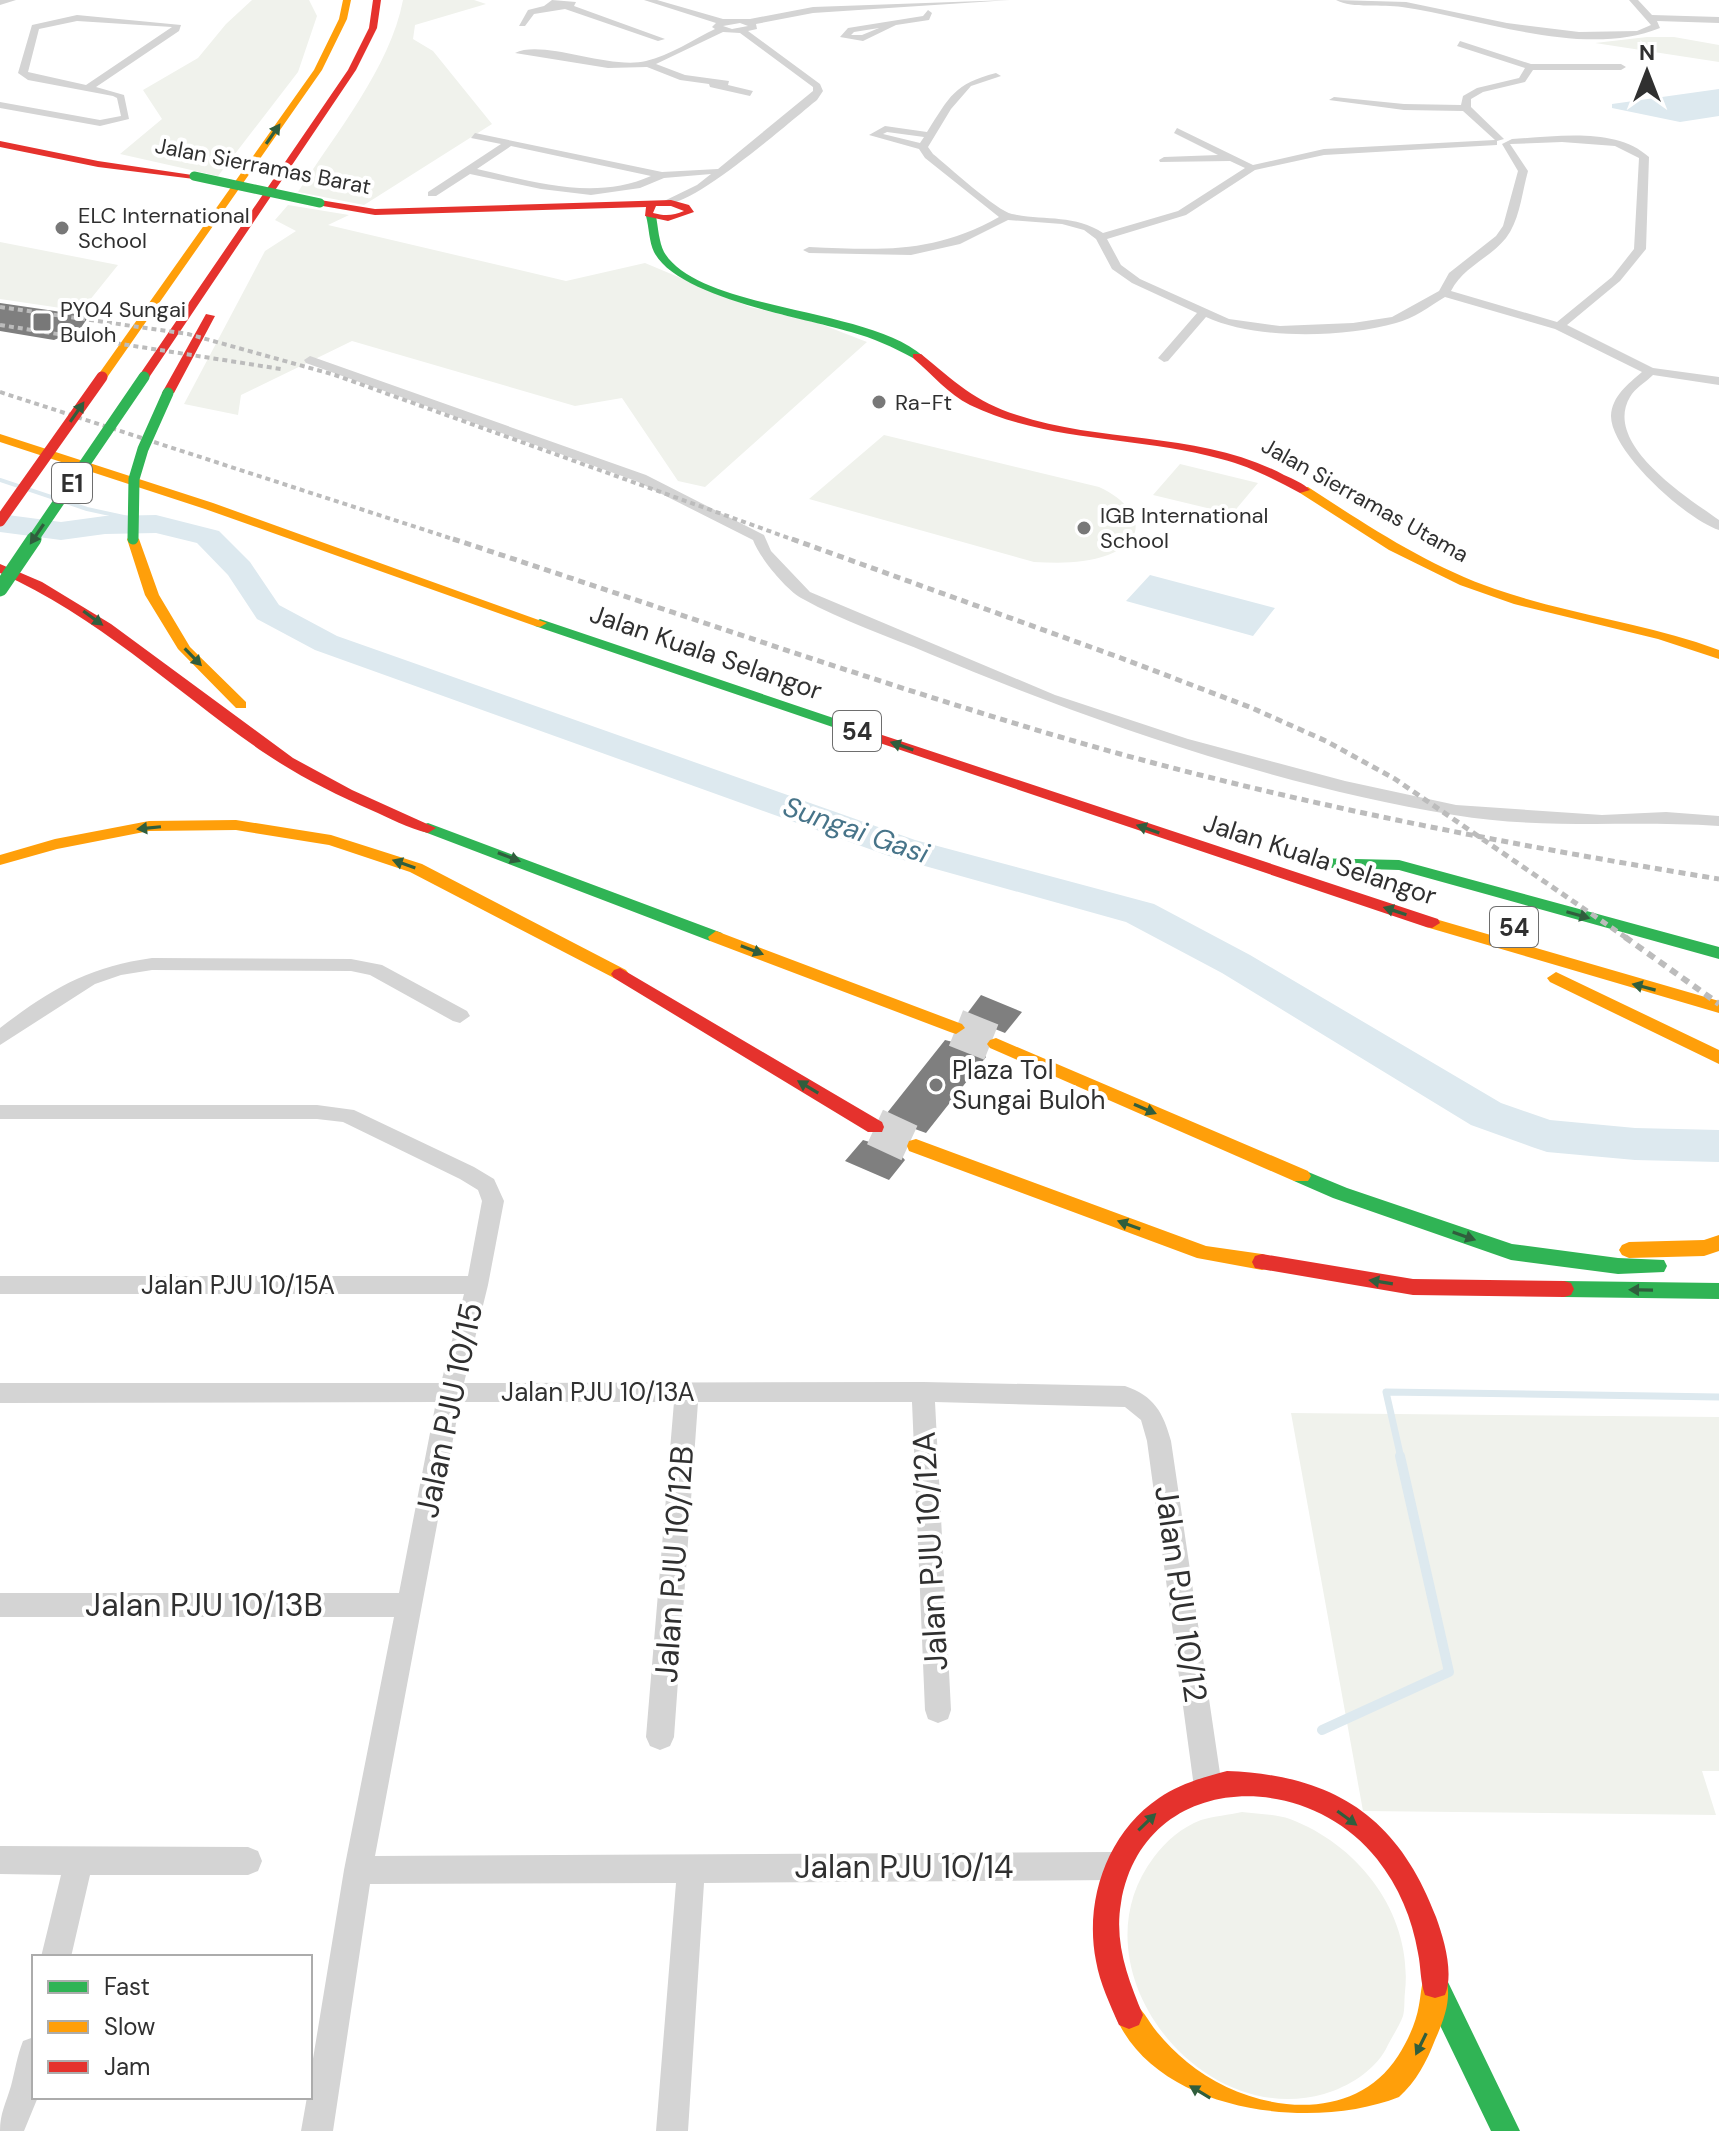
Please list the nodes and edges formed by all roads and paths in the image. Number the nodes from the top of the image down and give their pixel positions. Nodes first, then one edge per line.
1 (12, 0) edge
2 (347, 0) edge
3 (377, 0) edge
4 (648, 0) edge
5 (1006, 0) edge
6 (1340, 0) edge
7 (1633, 0) edge
8 (0, 2) edge
9 (1405, 2) edge
10 (552, 3) edge
11 (572, 3) edge
12 (889, 7) junction
13 (928, 13) dead end
14 (1651, 18) junction
15 (1719, 20) edge
16 (522, 24) dead end
17 (722, 26) junction
18 (747, 27) junction
19 (661, 39) dead end
20 (1460, 44) dead end
21 (520, 53) dead end
22 (648, 64) junction
23 (1530, 67) junction
24 (1621, 67) dead end
25 (996, 76) dead end
26 (698, 81) junction
27 (726, 83) dead end
28 (87, 89) junction
29 (750, 93) dead end
30 (1334, 100) dead end
31 (2, 107) edge
32 (1466, 108) junction
33 (23, 109) junction
34 (0, 119) edge
35 (1177, 131) dead end
36 (930, 135) junction
37 (475, 136) dead end
38 (1502, 143) junction
39 (0, 144) edge
40 (508, 144) junction
41 (923, 147) junction
42 (1232, 158) junction
43 (1164, 160) dead end
44 (1252, 168) junction
45 (467, 170) junction
46 (662, 175) junction
47 (716, 175) junction
48 (432, 194) dead end
49 (664, 210) junction
50 (1006, 217) junction
51 (1101, 237) junction
52 (809, 250) dead end
53 (218, 269) junction
54 (1444, 293) junction
55 (1202, 314) junction
56 (1559, 326) junction
57 (1164, 358) dead end
58 (310, 360) dead end
59 (1650, 371) junction
60 (1719, 381) edge
61 (0, 426) edge
62 (0, 438) edge
63 (0, 521) edge
64 (1719, 526) edge
65 (0, 568) edge
66 (0, 578) edge
67 (0, 589) edge
68 (1719, 655) edge
69 (1719, 821) edge
70 (377, 828) dead end
71 (464, 840) junction
72 (0, 860) edge
73 (1311, 863) junction
74 (1369, 881) dead end
75 (512, 897) dead end
76 (1506, 947) junction
77 (1719, 953) edge
78 (623, 976) junction
79 (1719, 1007) edge
80 (460, 1016) dead end
81 (956, 1028) tunnel mouth
82 (0, 1038) edge
83 (996, 1044) tunnel mouth
84 (1719, 1058) edge
85 (0, 1112) edge
86 (875, 1127) tunnel mouth
87 (916, 1146) tunnel mouth
88 (1719, 1243) edge
89 (1511, 1252) junction
90 (1690, 1267) dead end
91 (0, 1285) edge
92 (477, 1285) junction
93 (1413, 1287) junction
94 (1719, 1291) edge
95 (1581, 1308) dead end
96 (687, 1392) junction
97 (923, 1392) junction
98 (0, 1393) edge
99 (450, 1393) junction
100 (1145, 1404) joint
101 (0, 1605) edge
102 (409, 1605) junction
103 (938, 1710) dead end
104 (660, 1737) dead end
105 (1208, 1787) junction
106 (0, 1860) edge
107 (79, 1860) junction
108 (248, 1861) dead end
109 (1116, 1866) junction
110 (691, 1868) junction
111 (358, 1870) junction
112 (56, 1955) edge
113 (1437, 1990) junction
114 (32, 2061) edge
115 (1232, 2112) junction
116 (8, 2131) edge
117 (317, 2131) edge
118 (672, 2131) edge
119 (1248, 2131) edge
120 (1506, 2131) edge

1 - 8 street
63 -> 2 main road, E1, bridge
3 - 53 main road, E1
4 - 17 street
5 - 12 street
6 - 9 street
7 - 14 street
9 - 14 street
10 - 11 street
10 - 16 street
11 - 19 street
12 - 13 street
12 - 18 street
14 - 15 street
17 - 18 street
17 - 22 street
18 - 47 street
20 - 23 street
21 - 22 street
22 - 26 street
23 - 24 street
23 - 32 street
25 - 36 street
26 - 27 street
26 - 29 street
28 - 28 street
28 - 33 street
30 - 32 street
31 - 33 street
32 - 38 street
33 - 34 street
35 - 42 street
36 - 41 street
36 - 41 street
37 - 40 street
38 - 44 street
38 - 54 street
38 - 56 street
39 - 49 main road, Jalan Sierramas Barat, bridge
40 - 45 street
40 - 46 street
41 - 50 street
42 - 43 street
42 - 44 street
44 - 51 street
45 - 46 street
45 - 48 street
46 - 47 street
47 - 49 street
47 - 49 street
49 - 68 main road, Jalan Sierramas Utama
50 - 51 street
50 - 52 street
51 - 55 street
53 -> 67 main road, E1, bridge
53 -> 71 main road, bridge
54 - 55 street
54 - 56 street
55 - 57 street
56 - 59 street
58 - 69 street
59 - 60 street
59 - 64 street
61 - 73 main road, Jalan Kuala Selangor / 54
76 -> 62 main road, Jalan Kuala Selangor / 54
65 -> 71 main road
66 - 70 main road
71 -> 81 main road
78 -> 72 main road
73 - 74 main road, Jalan Kuala Selangor / 54
73 -> 77 main road
75 - 78 main road
79 -> 76 main road, Jalan Kuala Selangor / 54
76 - 84 main road
86 -> 78 main road
80 - 82 street
83 -> 89 main road
85 - 92 street, Jalan PJU 10/15
93 -> 87 main road
88 - 89 main road
89 - 90 main road
91 - 92 street, Jalan PJU 10/15A
92 - 99 street, Jalan PJU 10/15
94 -> 93 main road
93 - 95 main road
96 - 97 street, Jalan PJU 10/13A
96 - 99 street, Jalan PJU 10/13A
96 - 104 street, Jalan PJU 10/12B
97 - 100 street, Jalan PJU 10/13A
97 - 103 street, Jalan PJU 10/12A
98 - 99 street, Jalan PJU 10/13A
99 - 102 street, Jalan PJU 10/15
100 - 105 street, Jalan PJU 10/12
101 - 102 street, Jalan PJU 10/13B
102 - 111 street, Jalan PJU 10/15
109 -> 105 main road
105 -> 113 main road
106 - 107 street
107 - 108 street
107 - 112 street
109 - 110 street, Jalan PJU 10/14
115 -> 109 main road
110 - 111 street, Jalan PJU 10/14
110 - 118 street
111 - 117 street, Jalan PJU 10/15
113 -> 115 main road
113 - 120 main road
114 - 116 street
115 - 119 main road

